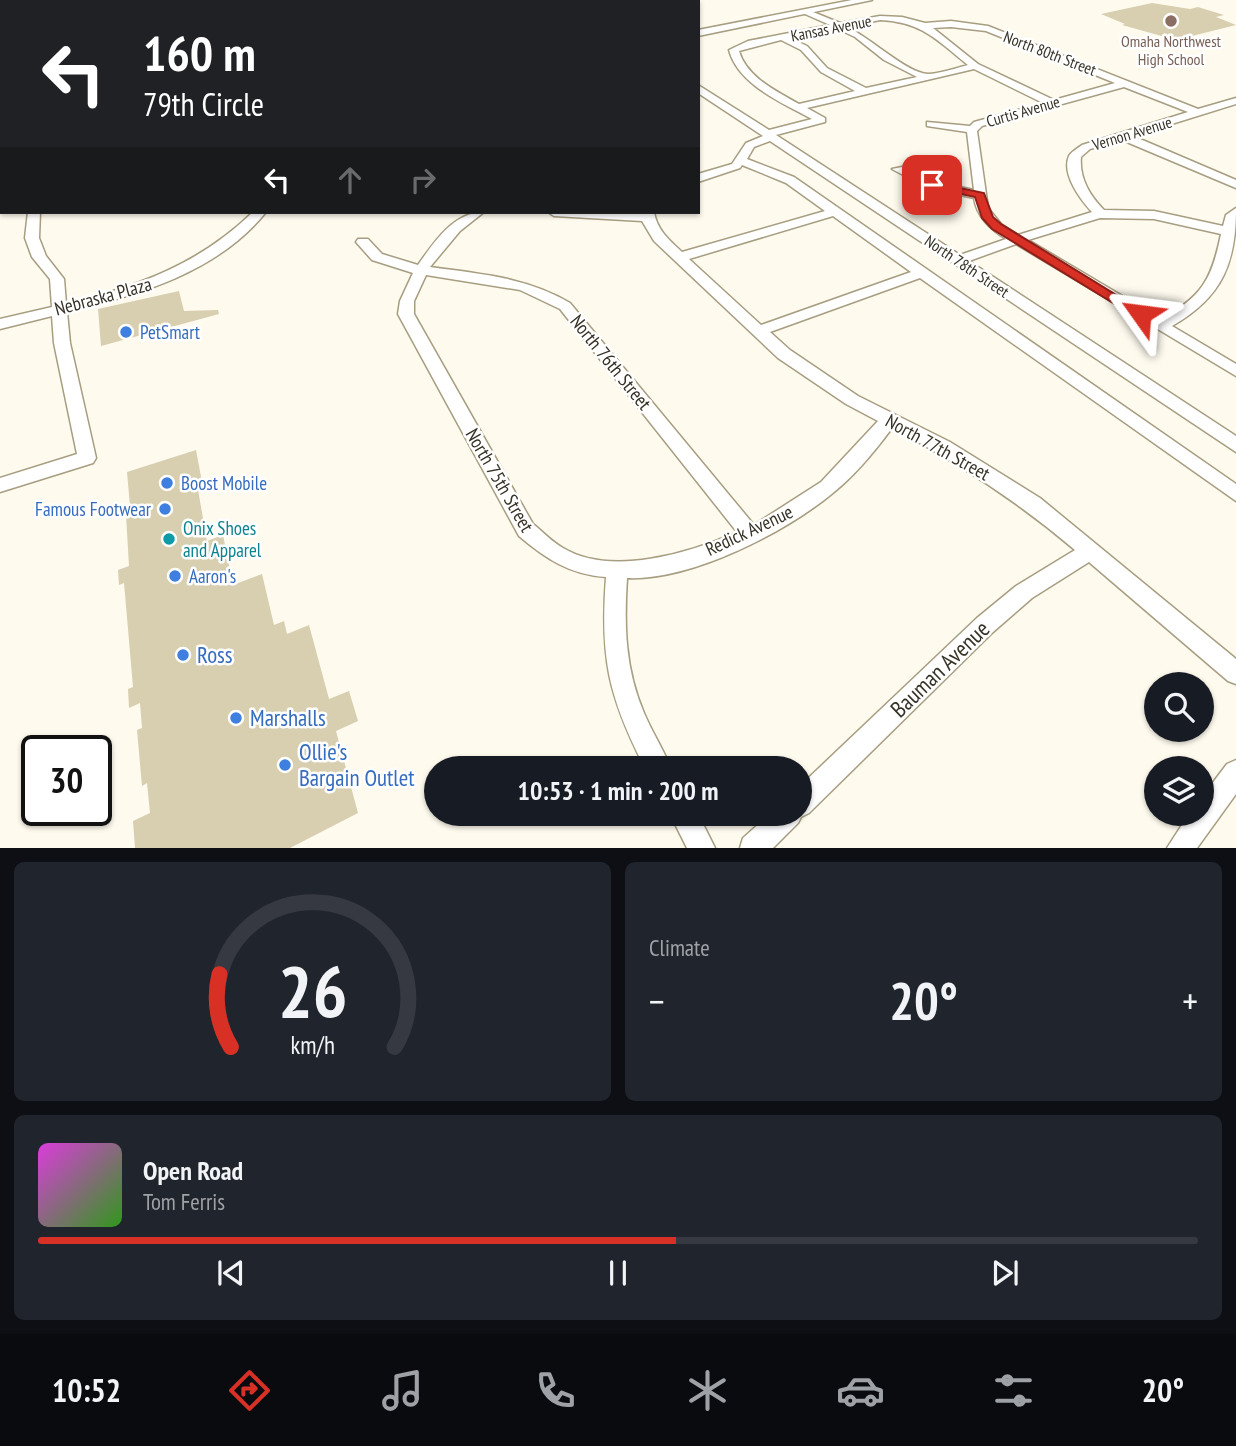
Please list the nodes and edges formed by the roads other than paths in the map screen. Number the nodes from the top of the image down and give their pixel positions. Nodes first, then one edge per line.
1 (867, 0) edge
2 (808, 12) junction
3 (936, 25) joint
4 (839, 26) junction
5 (925, 26) junction
6 (700, 33) edge
7 (783, 38) junction
8 (975, 66) junction
9 (923, 76) junction
10 (1126, 83) junction
11 (700, 89) edge
12 (863, 91) junction
13 (1236, 101) edge
14 (1050, 103) junction
15 (799, 107) junction
16 (1198, 113) junction
17 (931, 124) dead end
18 (972, 130) junction
19 (769, 135) junction
20 (1123, 136) junction
21 (742, 161) junction
22 (898, 169) dead end
23 (700, 177) edge
24 (1236, 184) edge
25 (980, 195) junction
26 (834, 212) junction
27 (1236, 212) edge
28 (34, 214) edge
29 (474, 214) edge
30 (648, 214) edge
31 (1100, 214) junction
32 (258, 215) edge
33 (1232, 232) edge
34 (1017, 240) junction
35 (363, 242) dead end
36 (680, 257) junction
37 (959, 260) junction
38 (423, 270) junction
39 (922, 273) junction
40 (60, 308) junction
41 (0, 324) edge
42 (1161, 326) junction
43 (758, 331) junction
44 (1236, 371) edge
45 (889, 419) junction
46 (1236, 445) edge
47 (0, 485) edge
48 (1236, 494) edge
49 (750, 534) junction
50 (1091, 550) junction
51 (617, 570) junction
52 (1236, 673) edge
53 (651, 756) edge
54 (1236, 773) edge
55 (812, 792) edge
56 (690, 826) edge
57 (776, 826) edge
58 (702, 848) edge
59 (752, 848) edge
60 (1180, 848) edge

1 - 2 main road
2 - 4 street
2 - 6 main road
3 - 5 street, Kansas Avenue
3 - 10 street, North 80th Street
4 - 5 street, Kansas Avenue
4 - 7 street, Kansas Avenue
4 - 9 street
5 - 8 street
7 - 12 street
7 - 15 street, Kansas Avenue
8 - 9 street
8 - 14 street
9 - 12 street
10 - 14 street, Curtis Avenue
10 - 16 street, North 80th Street
11 - 19 street, North 78th Street
12 - 15 street
13 - 16 street, Vernon Avenue
14 - 18 street, Curtis Avenue
15 - 19 street
16 - 20 street, Vernon Avenue
17 - 18 street
18 - 25 street, Curtis Avenue
19 - 21 street
19 - 37 street, North 78th Street
20 - 24 street
20 - 31 street, Vernon Avenue
21 - 23 street
21 - 26 street, North 78th Street
22 - 25 street
25 - 34 street, Curtis Avenue
26 - 36 street
26 - 39 street, North 78th Street
27 - 33 street
28 - 40 street
29 - 38 street, North 75th Street
30 - 36 street, North 77th Street
31 - 33 street
31 - 34 street
32 - 40 street, Nebraska Plaza
33 - 42 street
34 - 37 street
34 - 42 street
35 - 38 street, North 76th Street
36 - 43 street, North 77th Street
37 - 46 street, North 78th Street
38 - 49 street, North 76th Street
38 - 51 street, North 75th Street
39 - 43 street
39 - 48 street, North 78th Street
40 - 41 street, Nebraska Plaza
40 - 47 street
42 - 44 street
43 - 45 street, North 77th Street
45 - 49 street, Redick Avenue
45 - 50 street, North 77th Street
49 - 51 street, Redick Avenue
50 - 52 street, North 77th Street
50 - 55 street, Bauman Avenue
51 - 53 street
54 - 60 street
56 - 58 street
57 - 59 street

